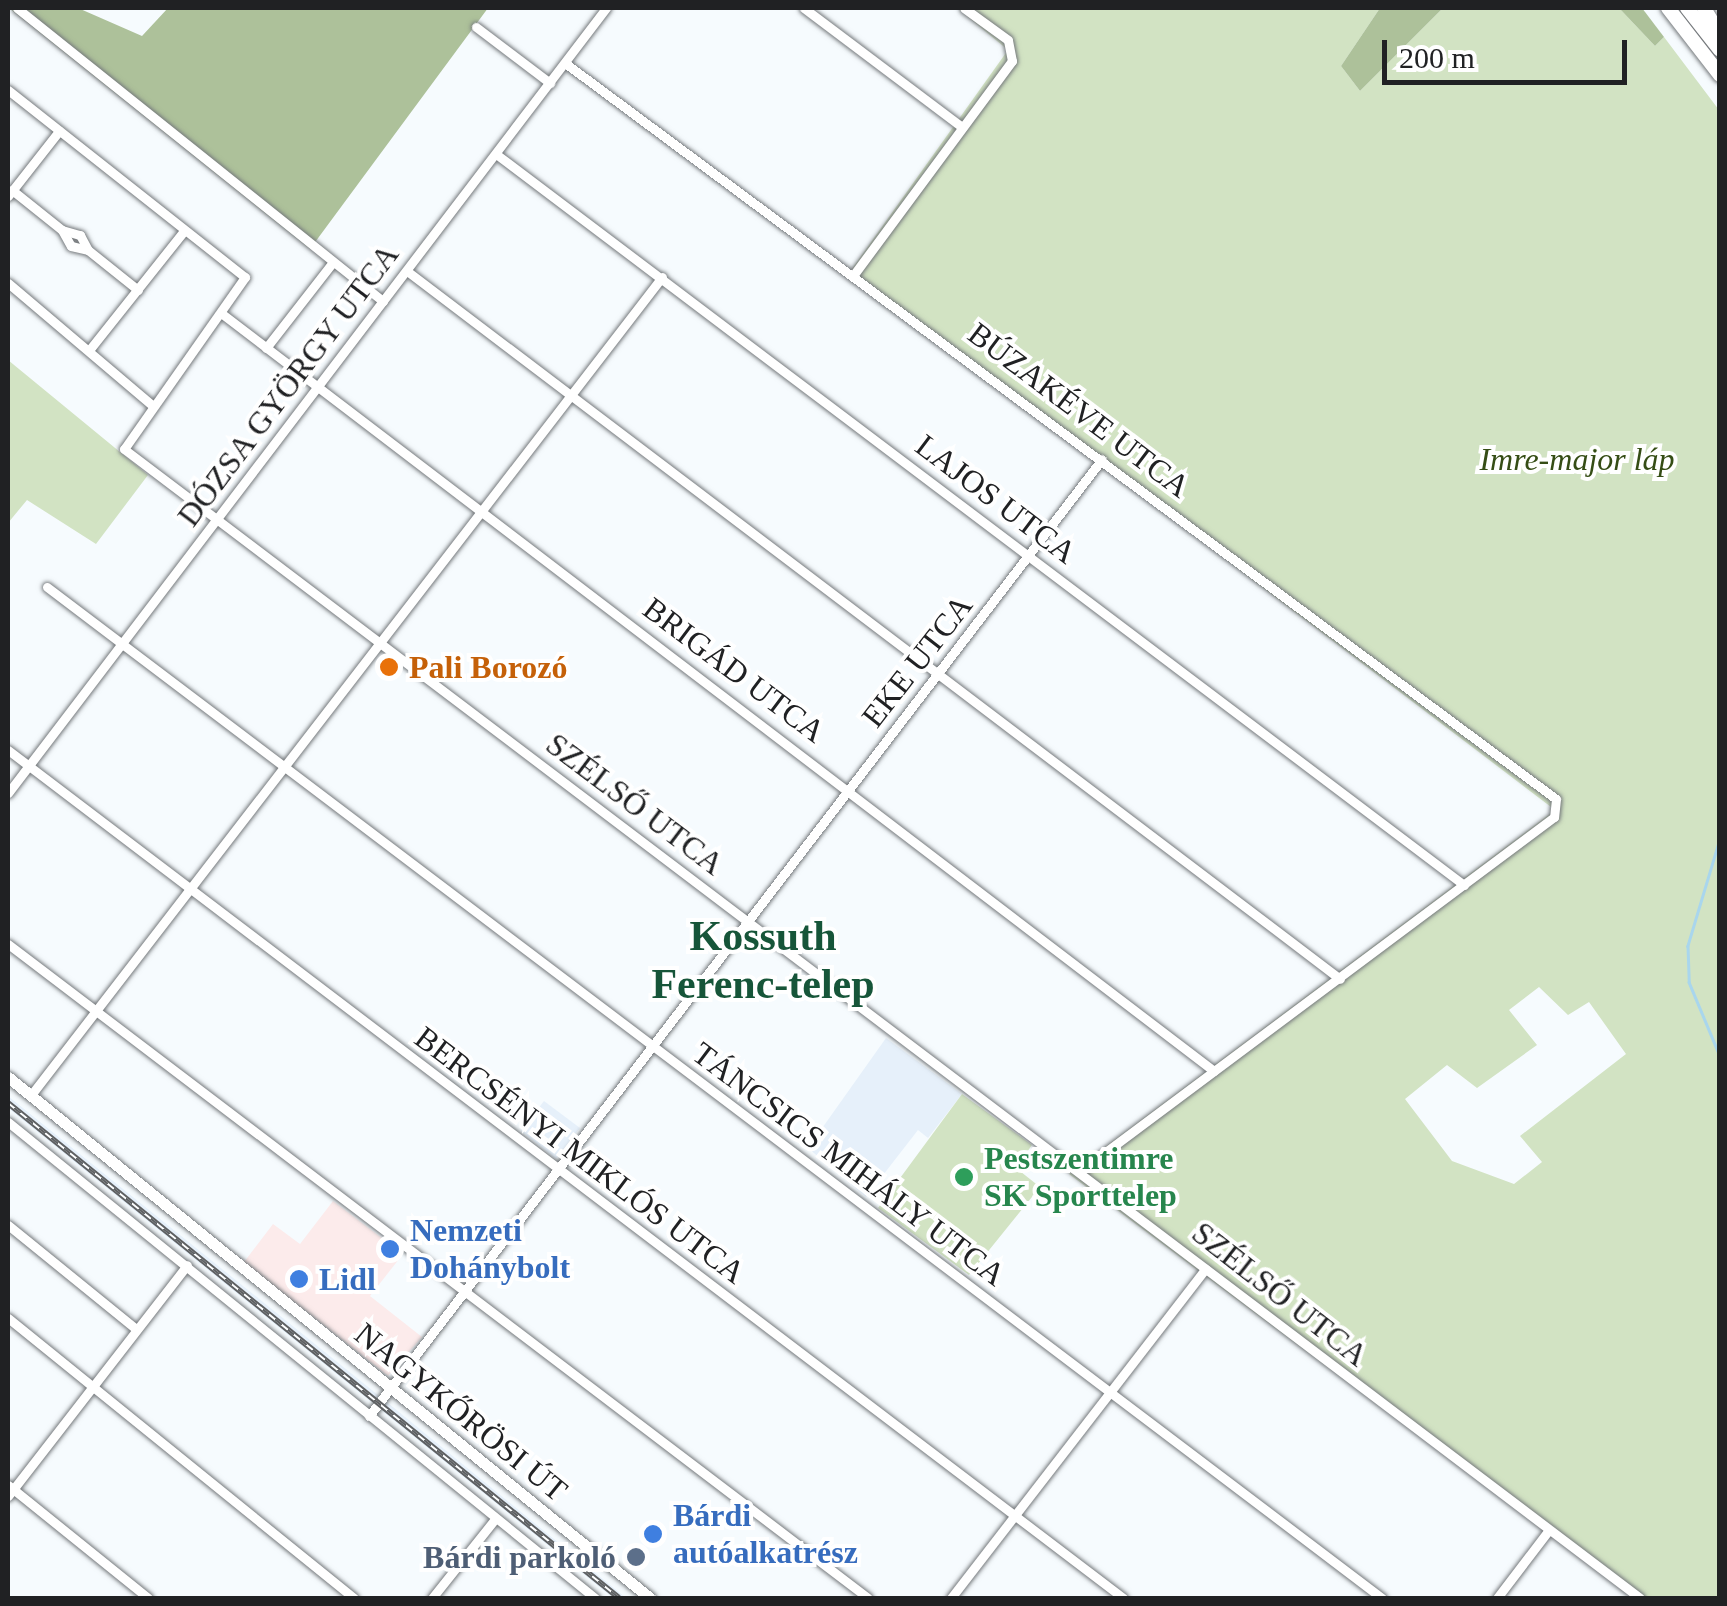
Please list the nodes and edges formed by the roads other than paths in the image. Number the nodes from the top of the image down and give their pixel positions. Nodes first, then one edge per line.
1 (17, 8) edge
2 (606, 8) edge
3 (804, 8) edge
4 (964, 8) edge
5 (1668, 8) edge
6 (1687, 8) edge
7 (1704, 8) edge
8 (476, 27) dead end
9 (1720, 35) edge
10 (1720, 50) edge
11 (565, 63) junction
12 (1720, 75) edge
13 (550, 82) junction
14 (8, 90) edge
15 (962, 127) junction
16 (59, 131) junction
17 (496, 154) junction
18 (10, 193) edge
19 (184, 232) junction
20 (333, 262) junction
21 (407, 270) junction
22 (855, 273) junction
23 (662, 277) junction
24 (8, 283) edge
25 (138, 290) junction
26 (383, 301) junction
27 (221, 313) junction
28 (266, 348) junction
29 (90, 349) junction
30 (317, 388) junction
31 (574, 396) junction
32 (152, 404) junction
33 (1102, 459) junction
34 (485, 510) junction
35 (217, 519) junction
36 (1030, 556) junction
37 (47, 587) dead end
38 (124, 642) junction
39 (381, 643) junction
40 (940, 672) junction
41 (8, 750) edge
42 (28, 766) junction
43 (285, 767) junction
44 (850, 790) junction
45 (8, 793) edge
46 (1464, 885) junction
47 (191, 889) junction
48 (746, 920) junction
49 (8, 944) edge
50 (1340, 979) junction
51 (97, 1010) junction
52 (653, 1045) junction
53 (1214, 1071) junction
54 (8, 1077) edge
55 (30, 1095) junction
56 (8, 1122) edge
57 (557, 1169) junction
58 (1079, 1172) junction
59 (8, 1225) edge
60 (187, 1265) junction
61 (1206, 1268) junction
62 (466, 1292) junction
63 (8, 1318) edge
64 (136, 1328) junction
65 (91, 1386) junction
66 (390, 1390) junction
67 (1108, 1392) junction
68 (369, 1416) junction
69 (9, 1490) edge
70 (1015, 1516) junction
71 (495, 1518) junction
72 (1548, 1531) junction
73 (148, 1598) edge
74 (354, 1598) edge
75 (432, 1598) edge
76 (595, 1598) edge
77 (650, 1598) edge
78 (868, 1598) edge
79 (950, 1598) edge
80 (1123, 1598) edge
81 (1382, 1598) edge
82 (1497, 1598) edge
83 (1640, 1598) edge

1 - 20 street
2 - 11 street, DÓZSA GYÖRGY UTCA
3 - 15 street
4 - 15 street
5 - 12 highway
6 - 10 highway
7 - 9 highway
8 - 13 street
11 - 13 street, DÓZSA GYÖRGY UTCA
11 - 22 street, BÚZAKÉVE UTCA
13 - 17 street, DÓZSA GYÖRGY UTCA
14 - 16 street
15 - 22 street
16 - 18 street
16 - 19 street
17 - 21 street, DÓZSA GYÖRGY UTCA
17 - 23 street, LAJOS UTCA
18 - 25 street
19 - 25 street
19 - 27 street
20 - 26 street
20 - 28 street
21 - 26 street, DÓZSA GYÖRGY UTCA
21 - 31 street
22 - 33 street, BÚZAKÉVE UTCA
23 - 31 street
23 - 36 street, LAJOS UTCA
24 - 29 street
25 - 29 street
26 - 30 street, DÓZSA GYÖRGY UTCA
27 - 28 street, BRIGÁD UTCA
27 - 32 street
28 - 30 street, BRIGÁD UTCA
29 - 32 street
30 - 34 street, BRIGÁD UTCA
30 - 35 street, DÓZSA GYÖRGY UTCA
31 - 34 street
31 - 40 street
32 - 35 street, SZÉLSŐ UTCA
33 - 36 street, EKE UTCA
33 - 46 street, BÚZAKÉVE UTCA
34 - 39 street
34 - 44 street, BRIGÁD UTCA
35 - 38 street, DÓZSA GYÖRGY UTCA
35 - 39 street, SZÉLSŐ UTCA
36 - 40 street, EKE UTCA
36 - 46 street, LAJOS UTCA
37 - 38 street, TÁNCSICS MIHÁLY UTCA
38 - 42 street, DÓZSA GYÖRGY UTCA
38 - 43 street, TÁNCSICS MIHÁLY UTCA
39 - 43 street
39 - 48 street, SZÉLSŐ UTCA
40 - 44 street, EKE UTCA
40 - 50 street
41 - 42 street, BERCSÉNYI MIKLÓS UTCA
42 - 45 street, DÓZSA GYÖRGY UTCA
42 - 47 street, BERCSÉNYI MIKLÓS UTCA
43 - 47 street
43 - 52 street, TÁNCSICS MIHÁLY UTCA
44 - 48 street, EKE UTCA
44 - 53 street, BRIGÁD UTCA
46 - 50 street
47 - 51 street
47 - 57 street, BERCSÉNYI MIKLÓS UTCA
48 - 52 street, EKE UTCA
48 - 58 street, SZÉLSŐ UTCA
49 - 51 street
50 - 53 street
51 - 55 street
51 - 62 street
52 - 57 street, EKE UTCA
52 - 67 street, TÁNCSICS MIHÁLY UTCA
53 - 58 street
54 - 55 main road, NAGYKŐRÖSI ÚT
55 - 66 main road, NAGYKŐRÖSI ÚT
56 - 60 street
57 - 62 street, EKE UTCA
57 - 70 street, BERCSÉNYI MIKLÓS UTCA
58 - 61 street, SZÉLSŐ UTCA
59 - 64 street
60 - 64 street
60 - 68 street
61 - 67 street
61 - 72 street, SZÉLSŐ UTCA
62 - 66 street, EKE UTCA
62 - 78 street
63 - 65 street
64 - 65 street
65 - 69 street
65 - 74 street
66 - 68 street, EKE UTCA
66 - 77 main road, NAGYKŐRÖSI ÚT
67 - 70 street
67 - 81 street, TÁNCSICS MIHÁLY UTCA
68 - 71 street
69 - 73 street
70 - 79 street
70 - 80 street, BERCSÉNYI MIKLÓS UTCA
71 - 75 street
71 - 76 street
72 - 82 street
72 - 83 street, SZÉLSŐ UTCA

